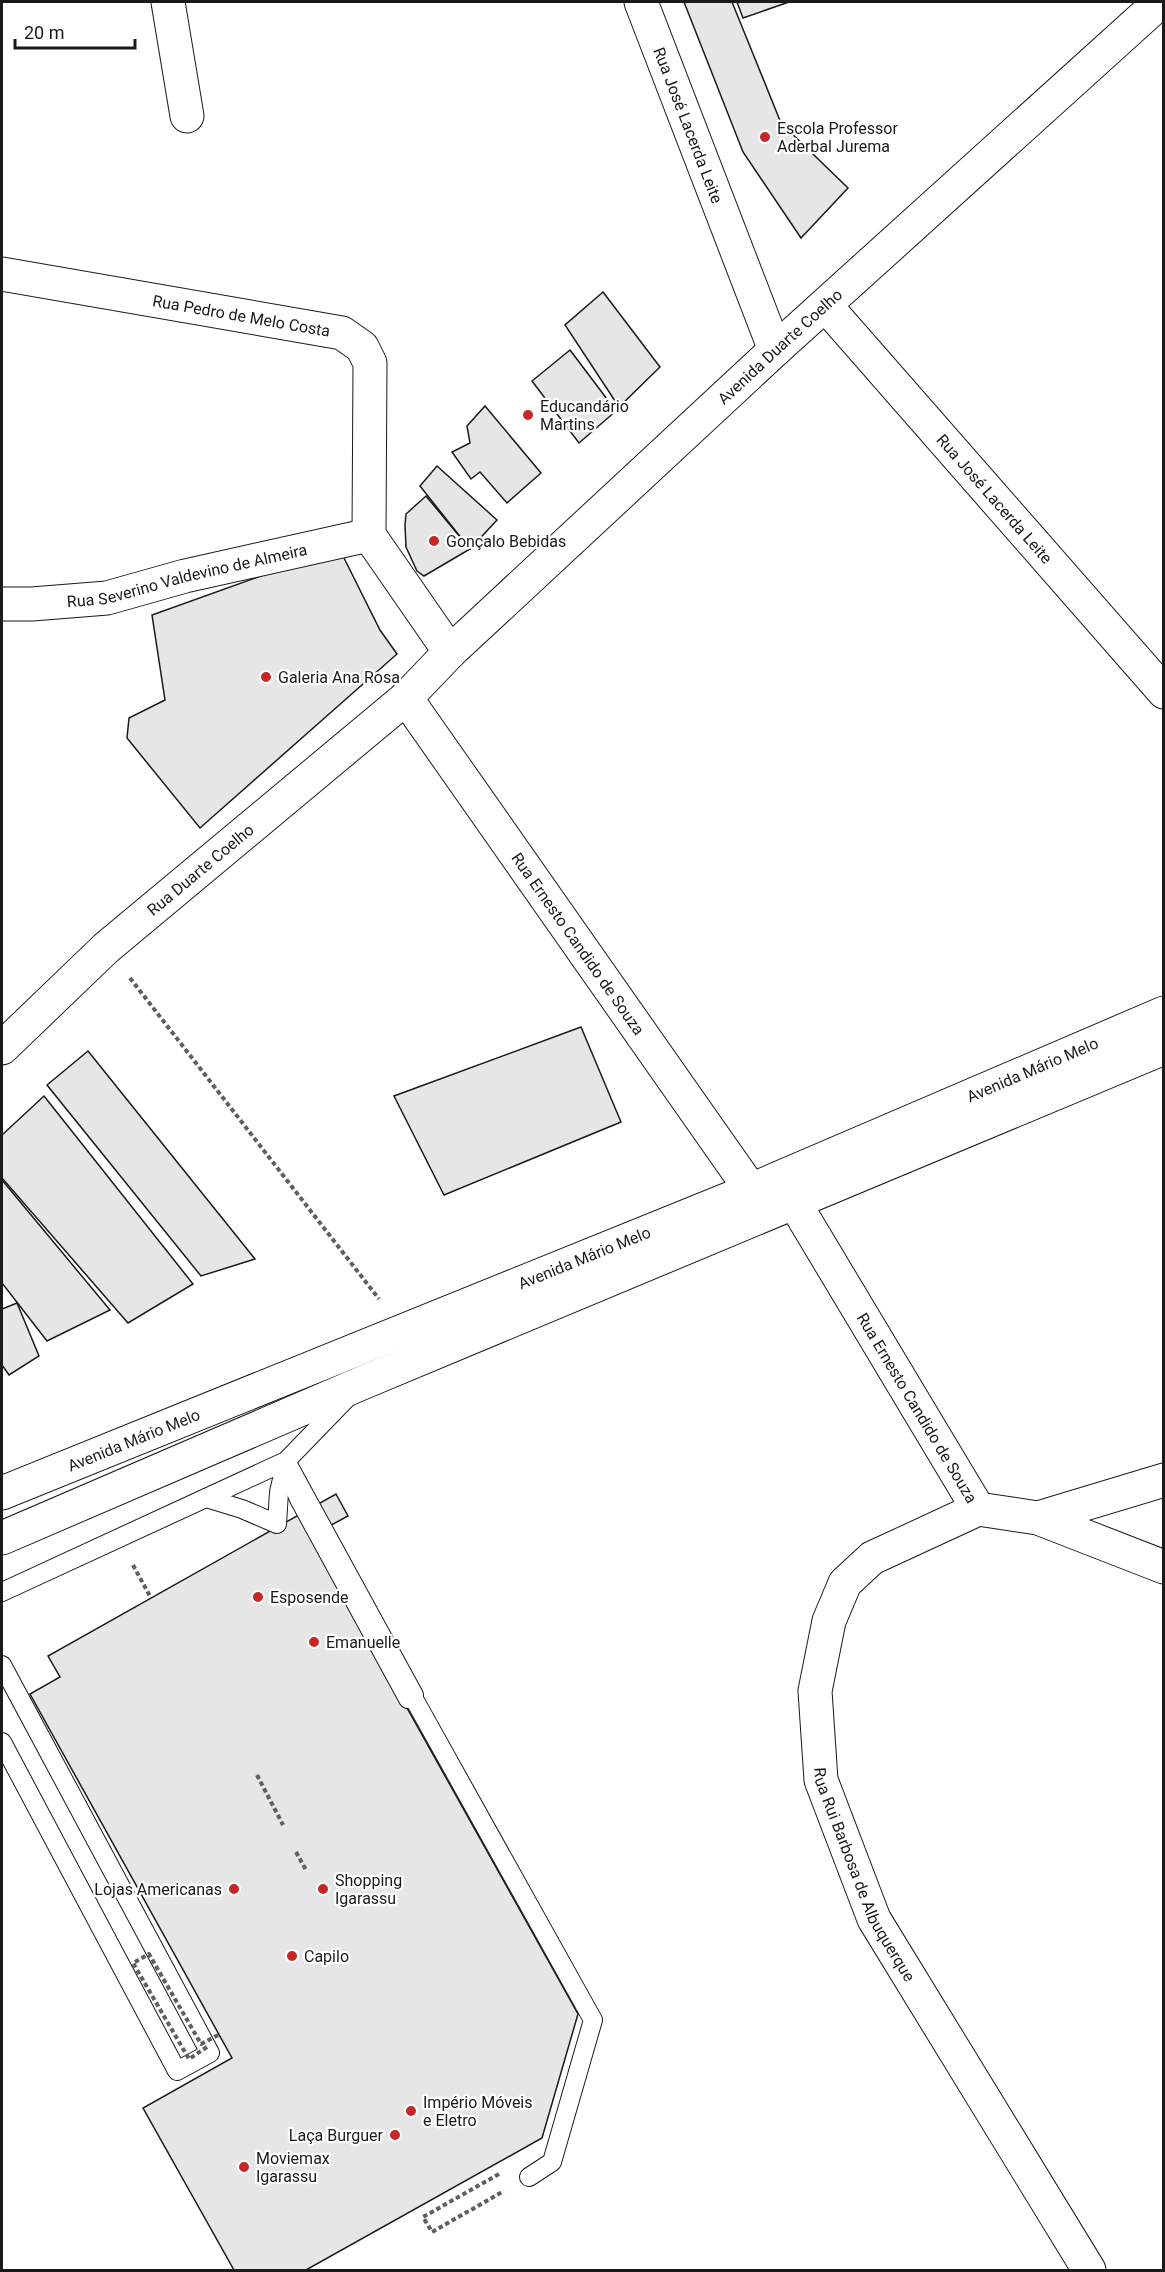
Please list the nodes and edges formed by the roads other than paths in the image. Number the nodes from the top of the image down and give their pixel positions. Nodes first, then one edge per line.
1 (168, 2) edge
2 (641, 2) edge
3 (1160, 2) edge
4 (187, 116) dead end
5 (2, 274) edge
6 (826, 306) junction
7 (775, 350) junction
8 (369, 535) junction
9 (2, 604) edge
10 (450, 652) junction
11 (1164, 692) edge
12 (406, 698) junction
13 (1164, 1013) edge
14 (2, 1047) edge
15 (1164, 1048) edge
16 (751, 1190) junction
17 (794, 1202) junction
18 (362, 1383) junction
19 (286, 1461) junction
20 (1164, 1479) edge
21 (2, 1493) edge
22 (206, 1498) junction
23 (978, 1509) junction
24 (1038, 1518) junction
25 (2, 1538) edge
26 (1164, 1567) edge
27 (2, 1592) edge
28 (2, 1665) edge
29 (2, 1742) edge
30 (529, 2177) road end
31 (1078, 2267) edge

1 - 4 street
2 - 7 street, Rua José Lacerda Leite
3 - 6 street, Avenida Duarte Coelho
5 - 8 street, Rua Pedro de Melo Costa
6 - 7 street, Avenida Duarte Coelho
6 - 11 street, Rua José Lacerda Leite
7 - 10 street, Avenida Duarte Coelho
8 - 9 street, Rua Severino Valdevino de Almeira
8 - 10 street
10 - 12 street, Avenida Duarte Coelho
12 - 14 street, Rua Duarte Coelho
12 - 16 street, Rua Ernesto Candido de Souza
13 - 16 street, Avenida Mário Melo
15 - 17 street, Avenida Mário Melo
16 - 21 street, Avenida Mário Melo
17 - 18 street, Avenida Mário Melo
17 - 23 street, Rua Ernesto Candido de Souza
18 - 19 lane
18 - 25 street, Avenida Mário Melo
19 - 22 lane
19 - 22 lane
19 - 30 lane
20 - 24 street
22 - 27 lane
23 - 24 street, Rua Ernesto Candido de Souza
23 - 31 street, Rua Rui Barbosa de Albuquerque
24 - 26 street, Rua Ernesto Candido de Souza
28 - 29 lane

